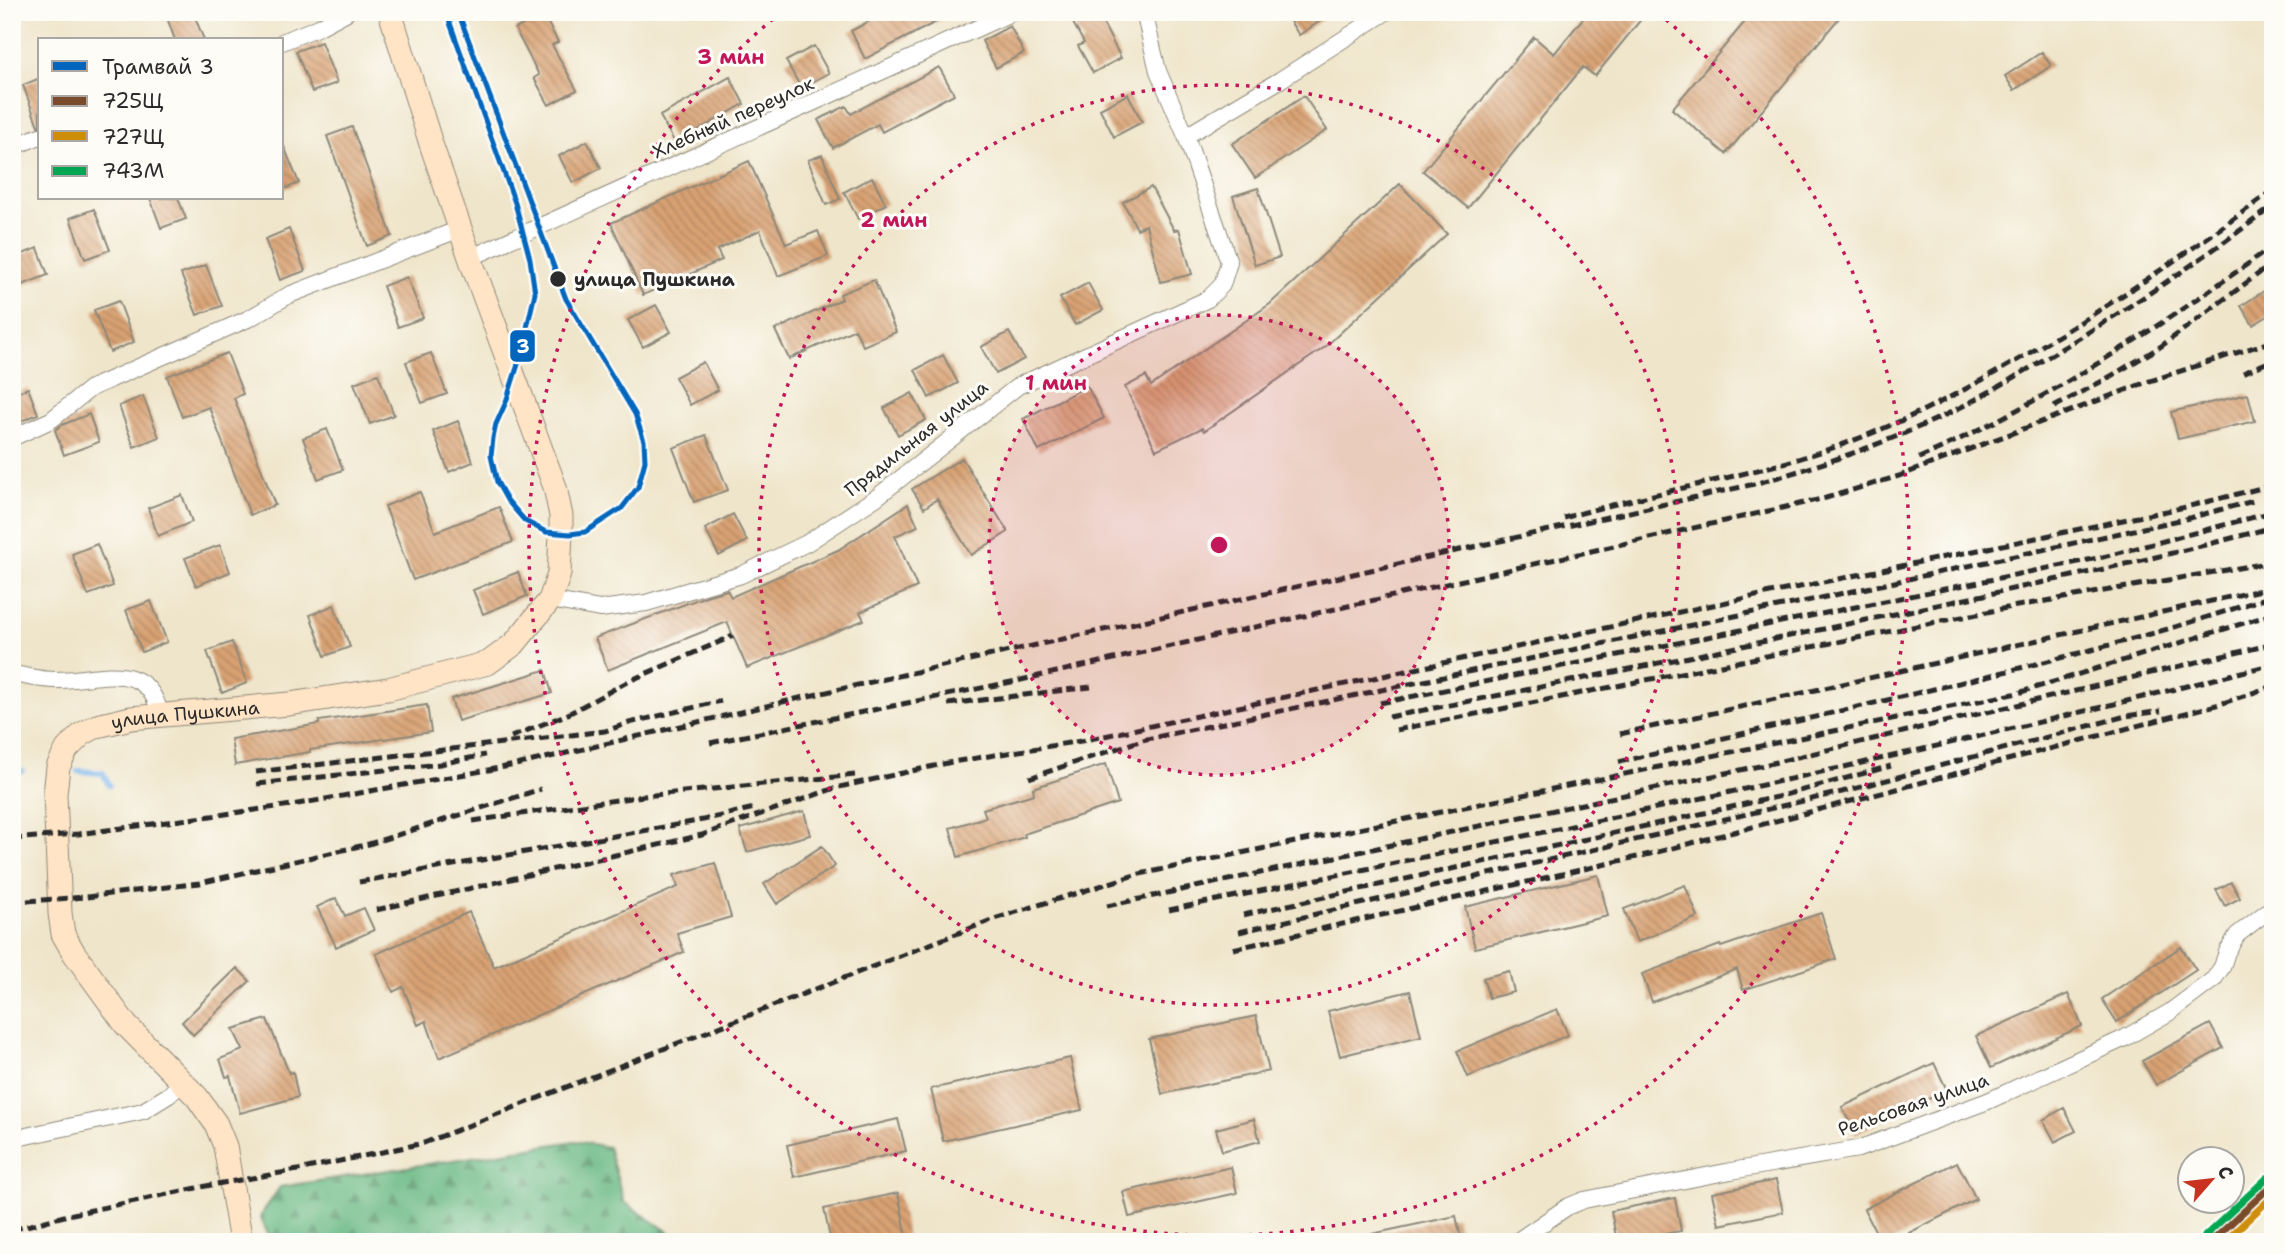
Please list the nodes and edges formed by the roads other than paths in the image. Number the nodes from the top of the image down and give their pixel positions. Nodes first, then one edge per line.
1 (347, 12) edge
2 (390, 12) edge
3 (1013, 12) edge
4 (1144, 12) edge
5 (1386, 12) edge
6 (284, 41) edge
7 (1186, 136) junction
8 (38, 137) edge
9 (12, 147) edge
10 (460, 229) junction
11 (470, 258) junction
12 (12, 438) edge
13 (550, 600) junction
14 (12, 674) edge
15 (160, 714) junction
16 (2273, 907) edge
17 (182, 1082) junction
18 (12, 1139) edge
19 (241, 1242) edge
20 (1516, 1242) edge

1 - 6 street
2 - 10 street, улица Пушкина
3 - 11 street, Хлебный переулок
4 - 7 street, Прядильная улица
5 - 7 street
7 - 13 street, Прядильная улица
8 - 9 street
10 - 11 street, улица Пушкина
10 - 12 street
11 - 13 street, улица Пушкина
13 - 15 street, улица Пушкина
14 - 15 street
15 - 17 street, улица Пушкина
16 - 20 street, Рельсовая улица
17 - 18 street
17 - 19 street, улица Пушкина

